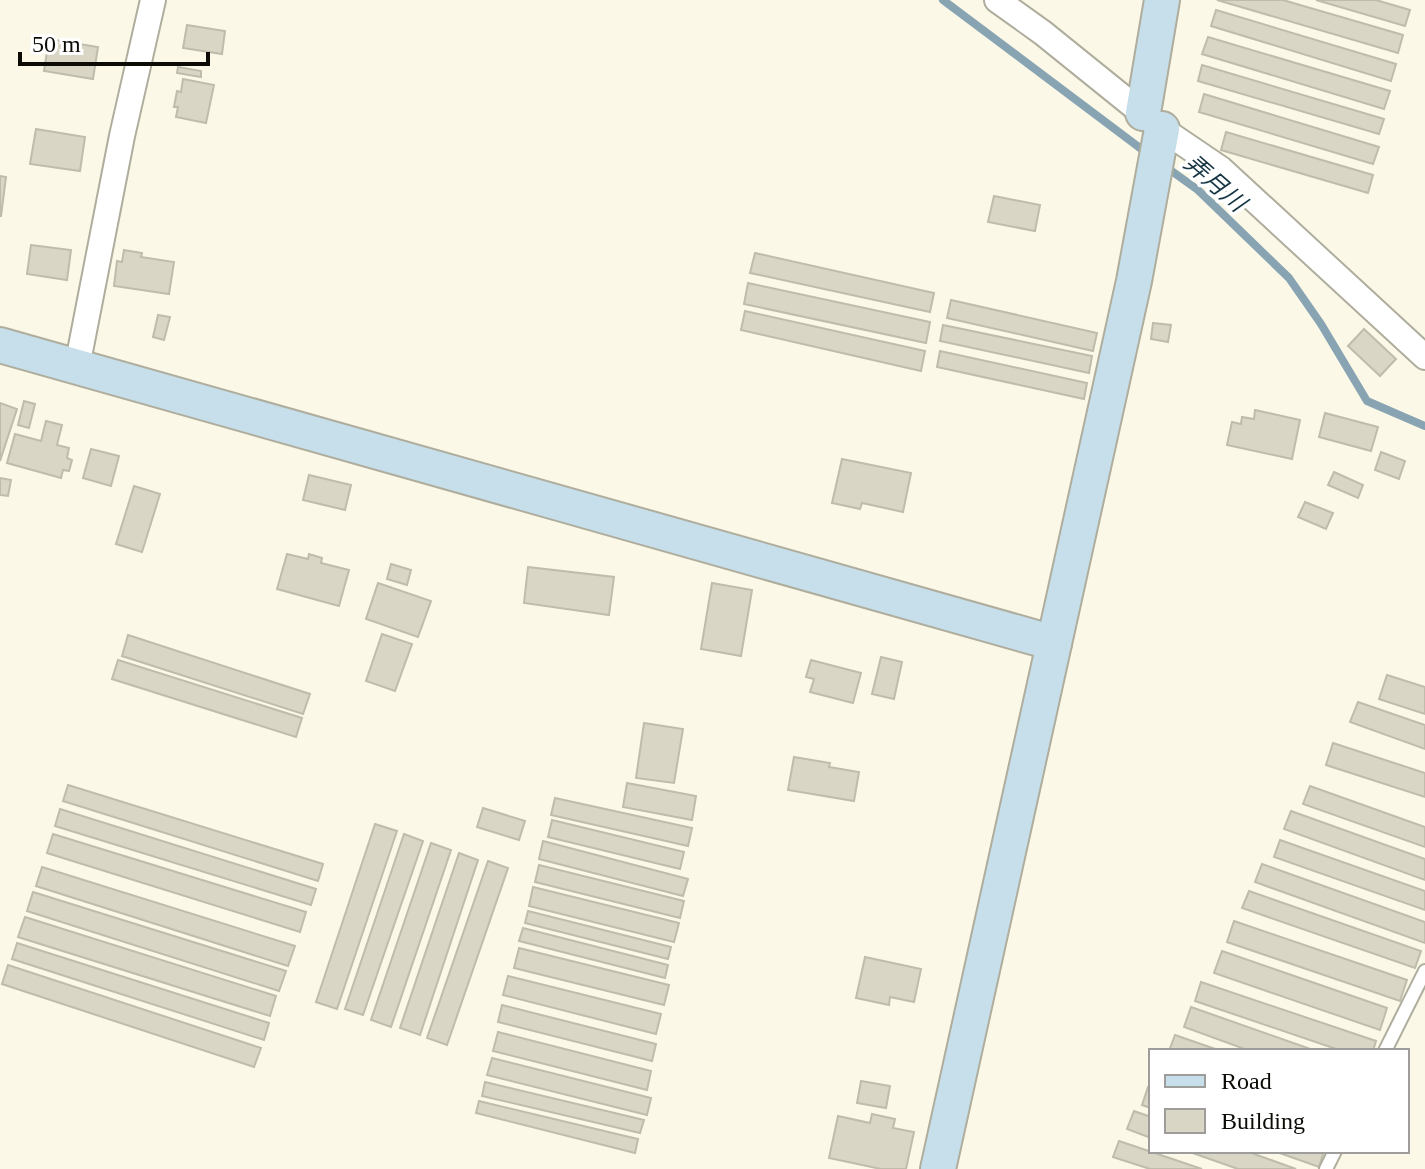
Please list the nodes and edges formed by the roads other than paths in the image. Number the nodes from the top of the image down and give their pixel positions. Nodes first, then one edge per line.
1 (153, 0) edge
2 (997, 0) edge
3 (1162, 0) edge
4 (1153, 121) junction
5 (0, 345) edge
6 (1425, 357) edge
7 (77, 367) junction
8 (1054, 643) junction
9 (1425, 971) edge
10 (1386, 1049) edge
11 (938, 1169) edge

1 - 7 street
2 - 4 street
3 - 4 street
4 - 6 street
4 - 8 street
5 - 7 street
7 - 8 street
8 - 11 street
9 - 10 lane

